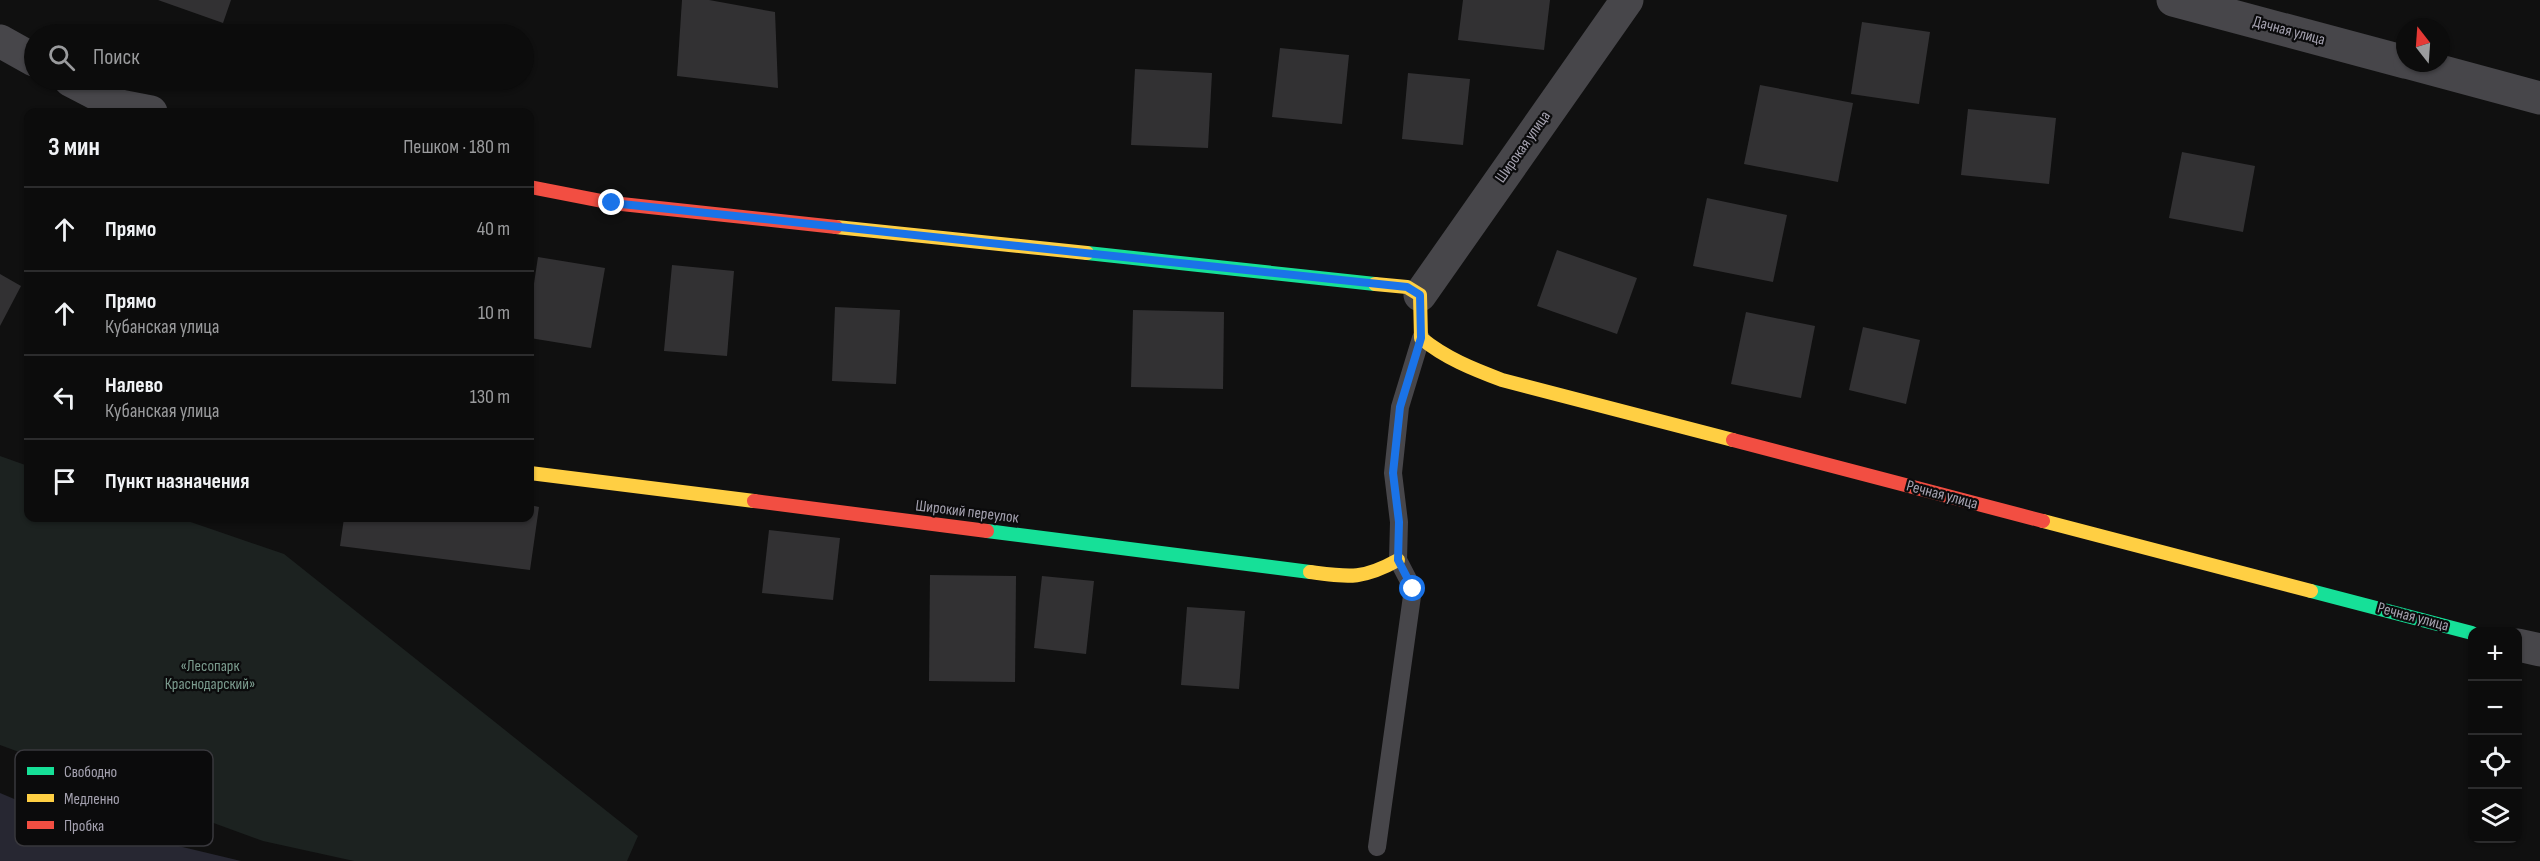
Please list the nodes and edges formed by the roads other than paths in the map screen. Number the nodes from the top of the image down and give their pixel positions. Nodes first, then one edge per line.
1 (1627, 0) edge
2 (2173, 0) edge
3 (0, 42) edge
4 (24, 55) edge
5 (2396, 60) edge
6 (2443, 72) edge
7 (89, 90) edge
8 (2540, 98) edge
9 (130, 108) edge
10 (534, 188) edge
11 (1420, 295) junction
12 (1421, 338) junction
13 (534, 474) edge
14 (1398, 560) junction
15 (2468, 632) edge
16 (2522, 646) edge
17 (2540, 651) edge
18 (1377, 847) dead end

1 - 11 street, Широкая улица
2 - 5 street, Дачная улица
3 - 4 street
6 - 8 street
7 - 9 street
10 - 11 street
11 - 12 street
12 - 14 lane
12 - 15 street, Речная улица
13 - 14 street, Широкий переулок
14 - 18 lane
16 - 17 street

